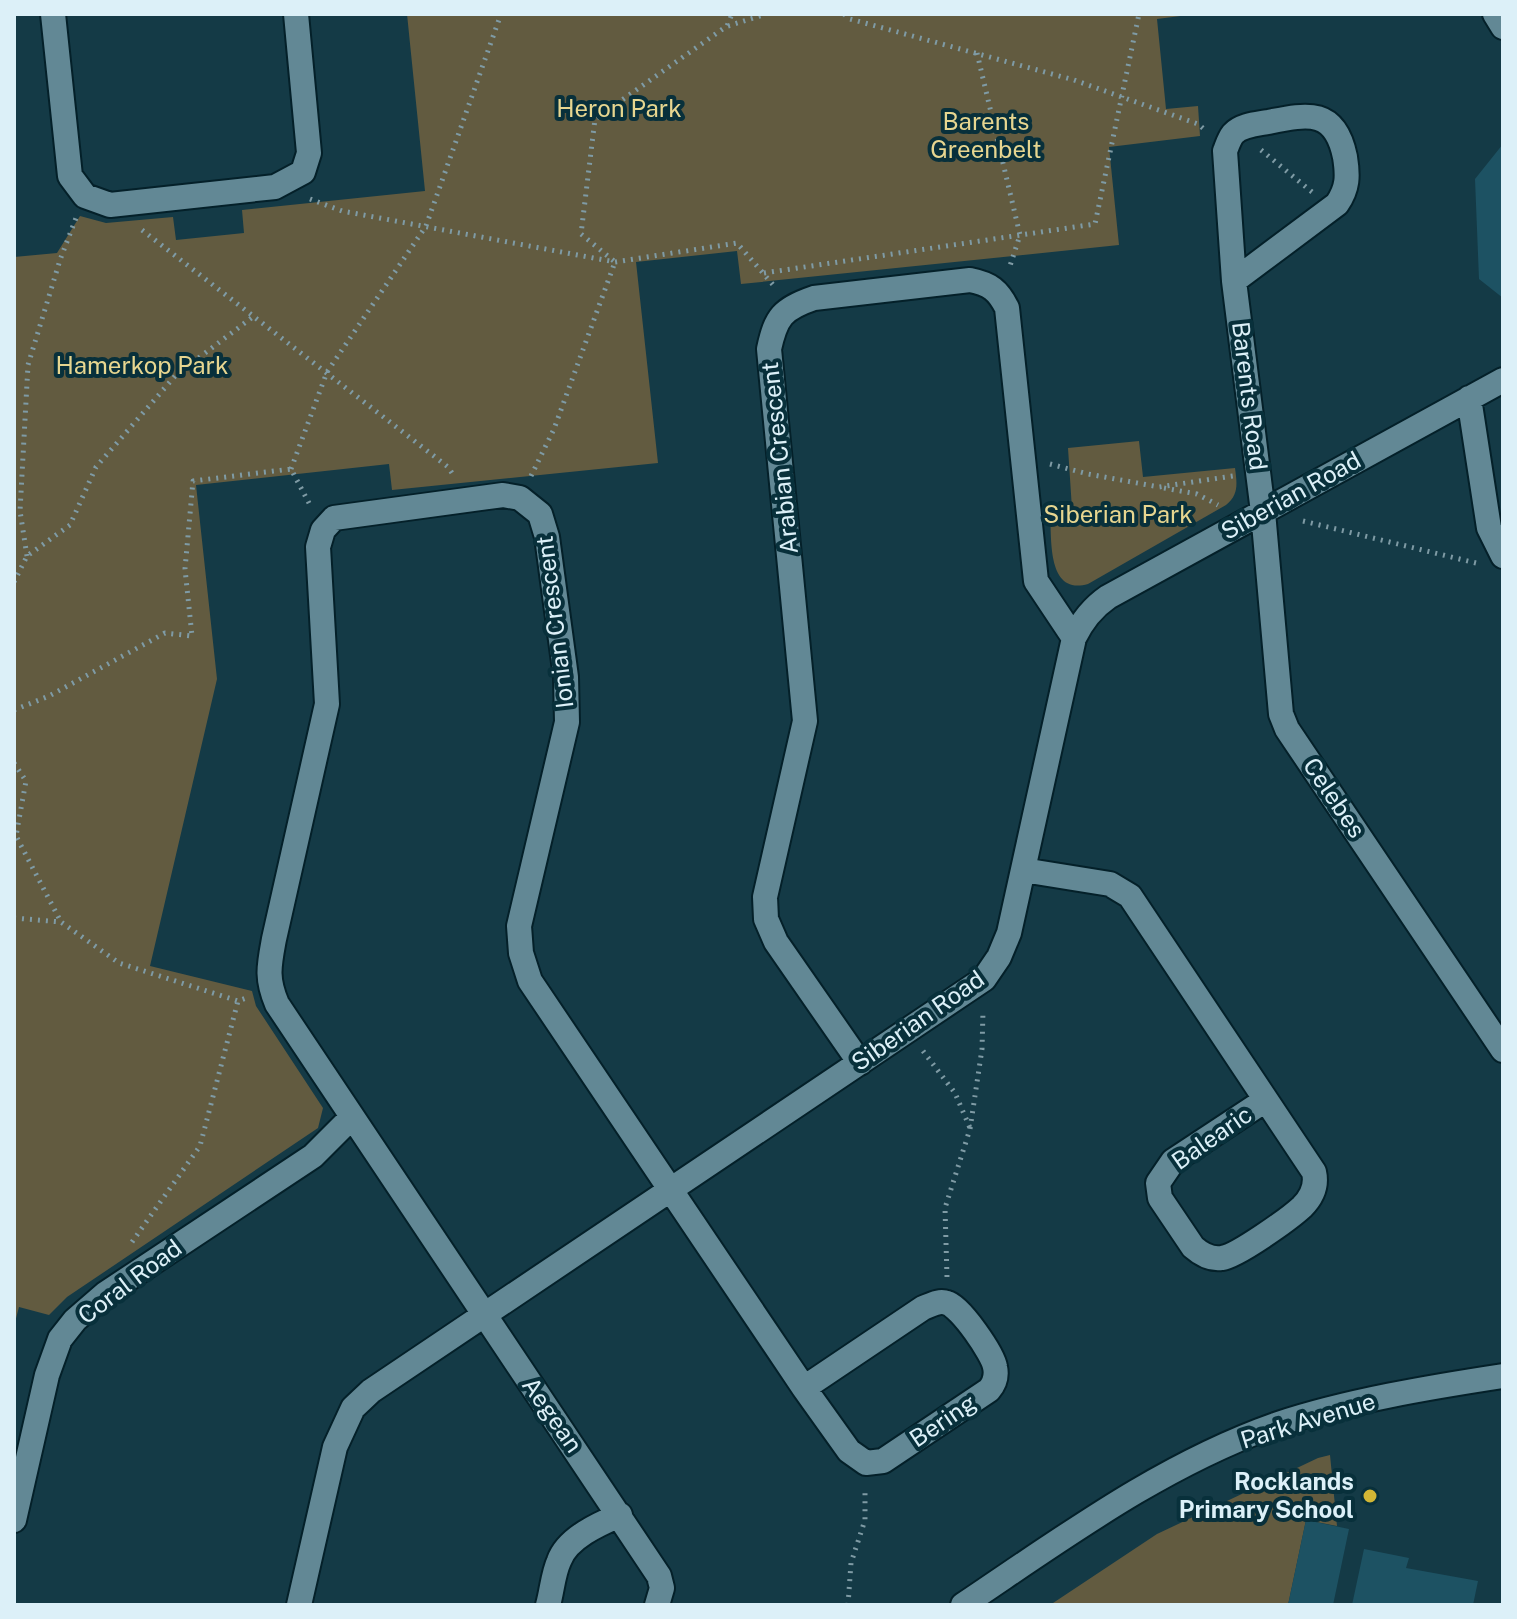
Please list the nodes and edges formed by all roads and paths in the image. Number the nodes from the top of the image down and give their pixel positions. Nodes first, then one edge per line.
1 (53, 14) edge
2 (296, 14) edge
3 (501, 14) edge
4 (732, 14) edge
5 (766, 14) edge
6 (844, 14) edge
7 (1139, 14) edge
8 (1495, 14) edge
9 (727, 26) junction
10 (1503, 27) edge
11 (977, 53) junction
12 (1120, 97) junction
13 (1246, 126) junction
14 (1225, 151) junction
15 (275, 187) junction
16 (85, 196) junction
17 (1337, 204) junction
18 (110, 205) junction
19 (426, 226) junction
20 (1020, 235) junction
21 (615, 262) junction
22 (763, 273) junction
23 (1234, 281) junction
24 (1000, 294) junction
25 (791, 306) junction
26 (254, 316) junction
27 (327, 372) junction
28 (1503, 380) edge
29 (1469, 398) junction
30 (1023, 456) junction
31 (291, 469) junction
32 (1258, 470) junction
33 (1159, 487) junction
34 (520, 498) junction
35 (471, 499) junction
36 (1263, 512) junction
37 (323, 530) junction
38 (1228, 531) junction
39 (27, 556) junction
40 (1496, 561) edge
41 (14, 582) edge
42 (1074, 638) junction
43 (14, 710) edge
44 (14, 763) edge
45 (1023, 870) junction
46 (14, 918) edge
47 (61, 922) junction
48 (984, 979) junction
49 (271, 989) junction
50 (238, 1001) junction
51 (907, 1031) junction
52 (1503, 1050) edge
53 (860, 1063) junction
54 (1264, 1101) junction
55 (352, 1117) junction
56 (970, 1129) junction
57 (671, 1190) junction
58 (129, 1246) dead end
59 (947, 1303) junction
60 (485, 1314) junction
61 (1503, 1376) edge
62 (804, 1388) junction
63 (866, 1463) junction
64 (620, 1515) junction
65 (14, 1520) edge
66 (299, 1605) edge
67 (548, 1605) edge
68 (657, 1605) edge
69 (848, 1605) edge
70 (963, 1605) edge

1 - 16 street
2 - 15 street
3 - 19 path
4 - 9 path
5 - 9 path
6 - 11 path
7 - 12 path
8 - 10 street
9 - 21 path
11 - 12 path
11 - 20 path
12 - 14 path
12 - 20 path
13 - 14 street
13 - 17 path
13 - 17 street
14 - 23 street, Barents Road
15 - 18 street
15 - 19 path
16 - 18 street
16 - 39 path
17 - 23 street
18 - 26 path
19 - 21 path
19 - 27 path
20 - 22 path
20 - 24 path
21 - 22 path
21 - 34 path
22 - 25 path
23 - 32 street, Barents Road
24 - 25 street
24 - 30 street
25 - 53 street, Arabian Crescent
26 - 27 path
26 - 39 path
27 - 31 path
27 - 35 path
28 - 29 street, Siberian Road
29 - 36 street, Siberian Road
29 - 40 street
30 - 33 path
30 - 42 street
31 - 37 path
31 - 43 path
32 - 33 path
32 - 36 street, Barents Road
33 - 38 path
34 - 35 street
34 - 57 street, Ionian Crescent
35 - 37 street
36 - 38 street, Siberian Road
36 - 40 path
36 - 52 street, Celebes
37 - 49 street
38 - 42 street, Siberian Road
39 - 41 path
42 - 45 street, Siberian Road
44 - 47 path
45 - 48 street, Siberian Road
45 - 54 street, Balearic
46 - 47 path
47 - 50 path
48 - 51 street, Siberian Road
48 - 56 path
49 - 50 path
49 - 55 street
50 - 58 path
51 - 53 street, Siberian Road
51 - 56 path
53 - 57 street, Siberian Road
54 - 54 street, Balearic
55 - 60 street
55 - 65 street, Coral Road
56 - 59 path
57 - 60 street, Siberian Road
57 - 62 street
59 - 62 street
59 - 63 street, Bering
60 - 64 street, Aegean
60 - 66 street, Siberian Road
61 - 70 street, Park Avenue
62 - 63 street
63 - 69 path
64 - 67 street
64 - 68 street, Aegean

